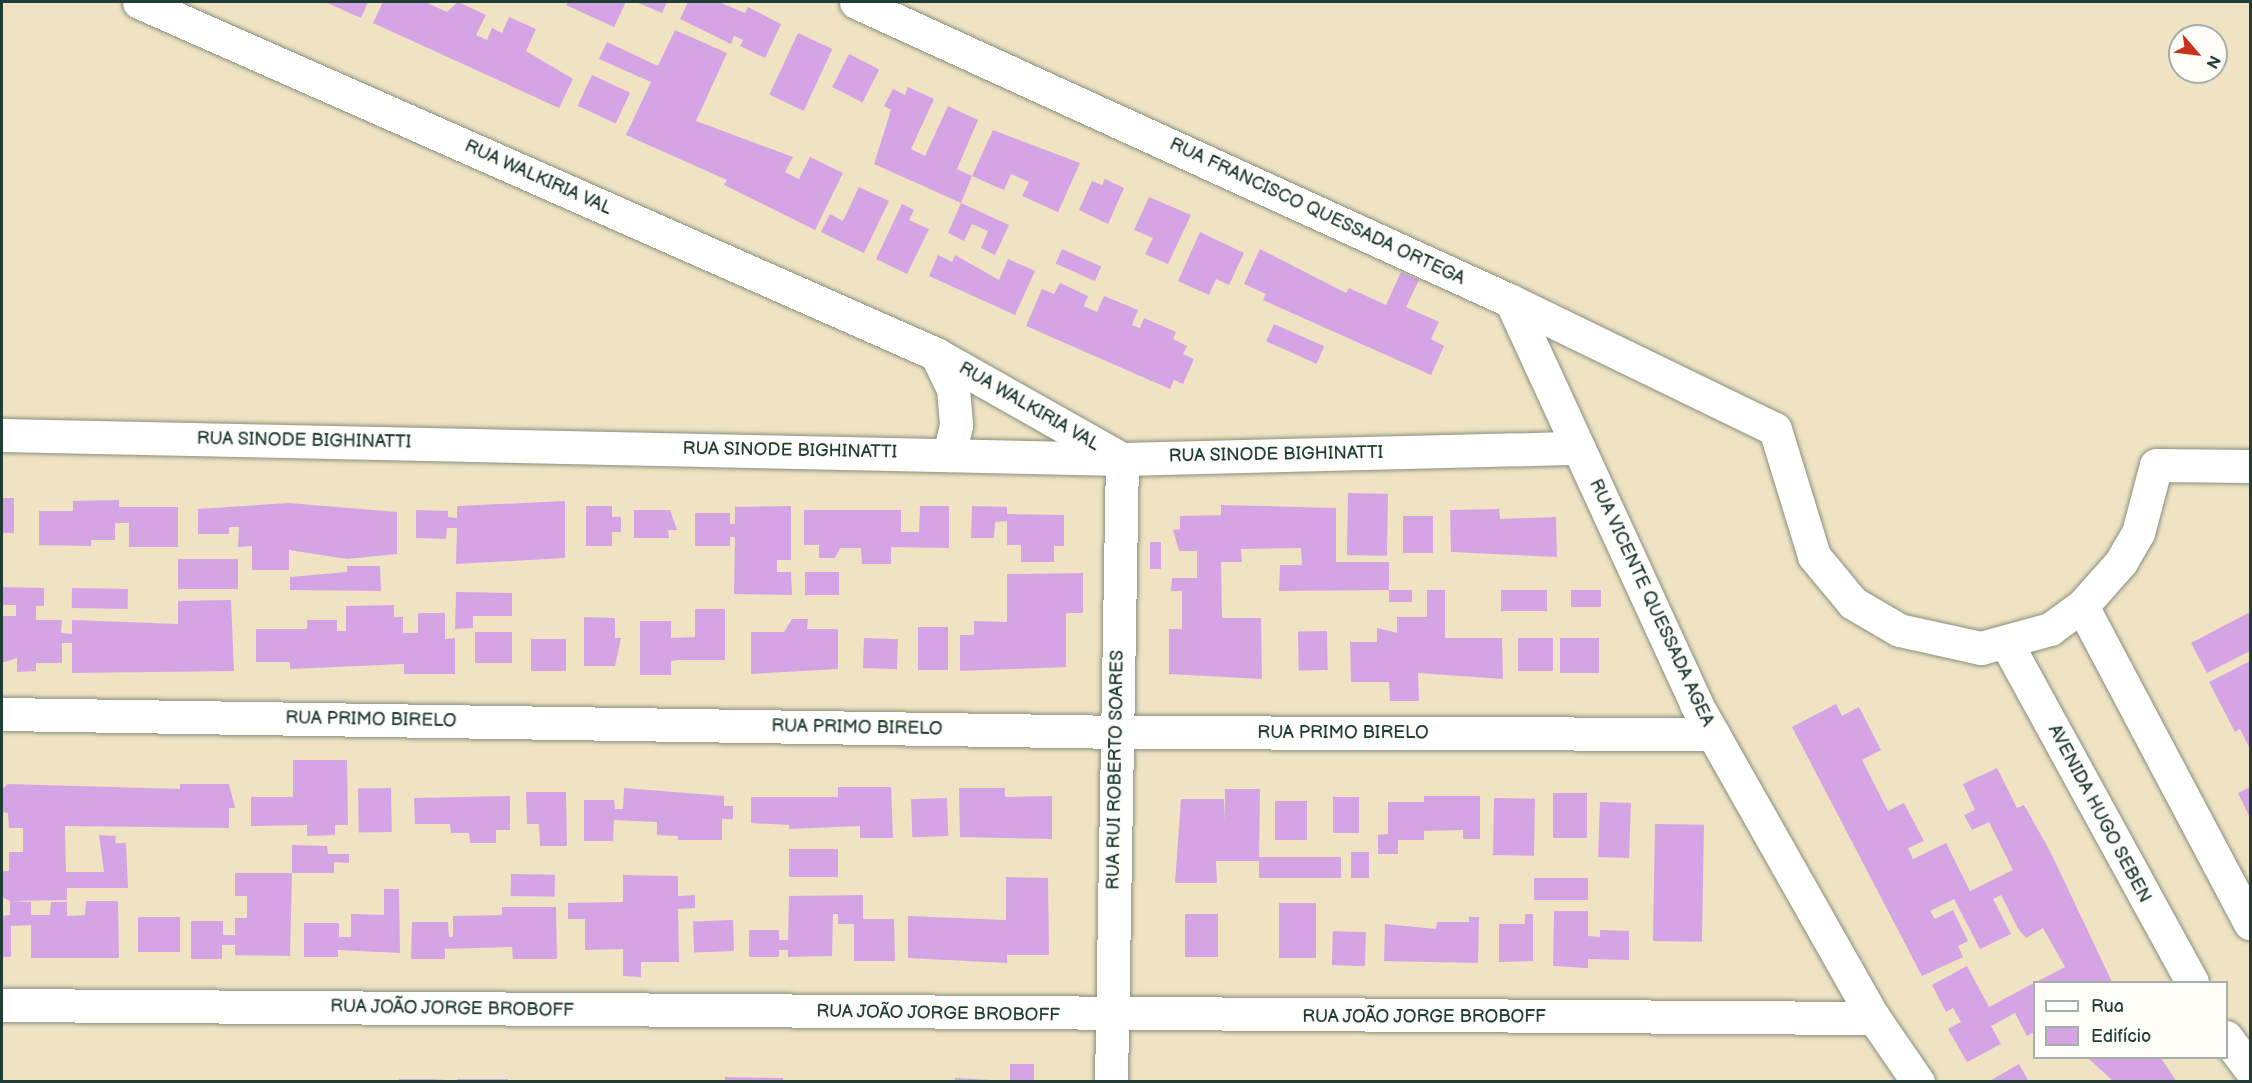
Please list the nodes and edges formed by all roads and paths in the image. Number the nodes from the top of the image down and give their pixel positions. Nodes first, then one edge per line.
1 (139, 2) edge
2 (856, 2) edge
3 (1511, 301) junction
4 (936, 354) junction
5 (2, 435) edge
6 (1578, 448) junction
7 (949, 455) junction
8 (1122, 459) junction
9 (2250, 466) edge
10 (2082, 606) junction
11 (2007, 644) junction
12 (2, 714) edge
13 (1117, 732) junction
14 (1713, 734) junction
15 (2250, 923) edge
16 (2191, 981) edge
17 (2, 1005) edge
18 (1110, 1015) junction
19 (1874, 1018) junction
20 (2228, 1040) edge
21 (2250, 1070) edge
22 (1111, 1082) edge
23 (1918, 1082) edge

1 - 4 street, RUA WALKIRIA VAL
2 - 3 street, RUA FRANCISCO QUESSADA ORTEGA
3 - 6 street, RUA VICENTE QUESSADA AGEA
3 - 11 street, RUA FRANCISCO QUESSADA ORTEGA
4 - 7 street, RUA WALKIRIA VAL
4 - 8 street, RUA WALKIRIA VAL
5 - 7 street, RUA SINODE BIGHINATTI
6 - 8 street, RUA SINODE BIGHINATTI
6 - 14 street, RUA VICENTE QUESSADA AGEA
7 - 8 street, RUA SINODE BIGHINATTI
8 - 13 street, RUA RUI ROBERTO SOARES
9 - 10 street
10 - 11 street
10 - 15 street
11 - 16 street, AVENIDA HUGO SEBEN
12 - 13 street, RUA PRIMO BIRELO
13 - 14 street, RUA PRIMO BIRELO
13 - 18 street, RUA RUI ROBERTO SOARES
14 - 19 street, RUA VICENTE QUESSADA AGEA
17 - 18 street, RUA JOÃO JORGE BROBOFF
18 - 19 street, RUA JOÃO JORGE BROBOFF
18 - 22 street, RUA RUI ROBERTO SOARES
19 - 23 street, RUA VICENTE QUESSADA AGEA
20 - 21 street

